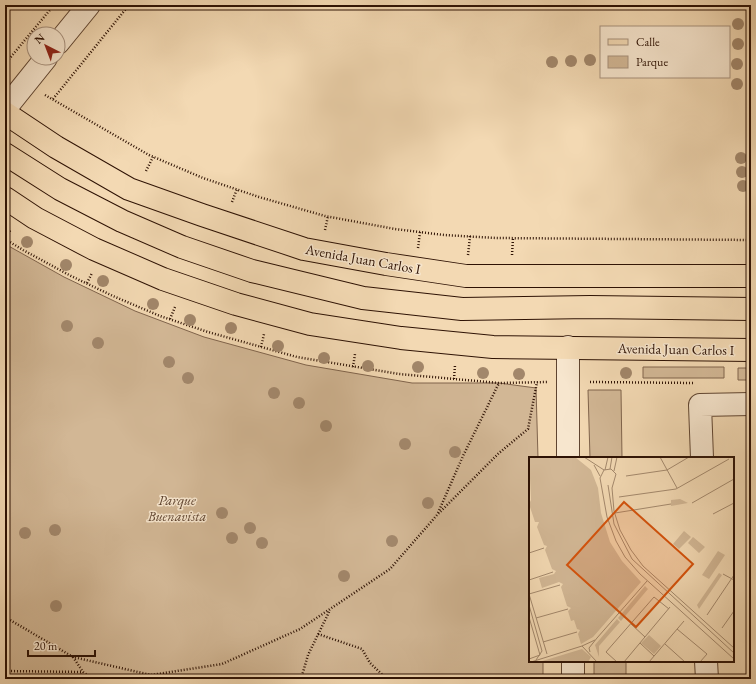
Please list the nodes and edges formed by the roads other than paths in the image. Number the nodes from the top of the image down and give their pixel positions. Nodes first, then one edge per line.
1 (89, 5) edge
2 (66, 33) edge
3 (39, 66) edge
4 (5, 109) edge
5 (5, 113) edge
6 (5, 154) edge
7 (5, 198) edge
8 (751, 276) edge
9 (751, 309) edge
10 (568, 348) junction
11 (751, 350) edge
12 (751, 404) edge
13 (568, 457) edge
14 (702, 457) edge
15 (573, 662) edge
16 (706, 662) edge
17 (573, 679) edge
18 (706, 679) edge

1 - 2 street
3 - 4 street
5 - 8 main road, Avenida Juan Carlos I
6 - 9 main road
7 - 10 main road, Avenida Juan Carlos I
10 - 11 main road, Avenida Juan Carlos I
10 - 13 street
12 - 14 street
15 - 17 street
16 - 18 street

